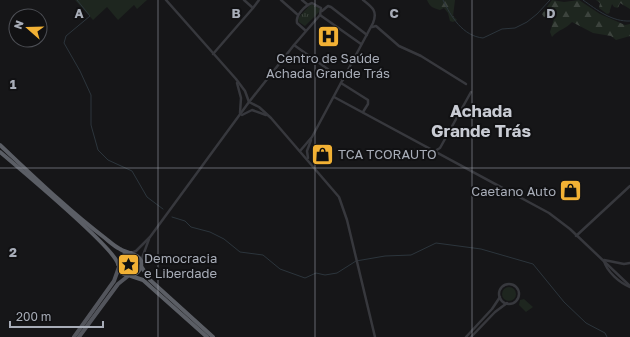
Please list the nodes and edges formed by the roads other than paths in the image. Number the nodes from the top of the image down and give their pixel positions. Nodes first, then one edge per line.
1 (166, 0) edge
2 (244, 0) edge
3 (259, 0) edge
4 (281, 0) edge
5 (287, 0) edge
6 (302, 0) edge
7 (363, 0) edge
8 (284, 3) junction
9 (308, 5) junction
10 (252, 8) junction
11 (322, 11) junction
12 (298, 15) junction
13 (320, 15) junction
14 (372, 27) junction
15 (306, 31) junction
16 (367, 35) junction
17 (361, 44) junction
18 (294, 45) junction
19 (214, 54) junction
20 (236, 79) junction
21 (342, 82) junction
22 (466, 84) dead end
23 (471, 92) dead end
24 (334, 97) junction
25 (249, 102) junction
26 (362, 112) junction
27 (239, 116) junction
28 (271, 118) junction
29 (312, 137) junction
30 (0, 145) edge
31 (300, 151) junction
32 (435, 151) junction
33 (0, 152) edge
34 (310, 162) junction
35 (630, 186) edge
36 (576, 236) junction
37 (150, 237) junction
38 (131, 253) junction
39 (604, 260) junction
40 (630, 263) edge
41 (141, 264) junction
42 (118, 265) junction
43 (129, 276) junction
44 (630, 286) edge
45 (500, 296) junction
46 (507, 303) junction
47 (74, 337) edge
48 (79, 337) edge
49 (207, 337) edge
50 (213, 337) edge
51 (375, 337) edge
52 (466, 337) edge
53 (471, 337) edge

1 - 19 street
2 - 10 street
3 - 10 street
4 - 8 street
5 - 8 street
6 - 9 street
7 - 14 street
8 - 12 street
9 - 11 street
9 - 12 street
10 - 19 street
11 - 13 street
11 - 16 street
12 - 15 street
13 - 15 street
13 - 17 street
14 - 16 street
14 - 22 street
15 - 18 street
16 - 17 street
17 - 21 street
18 - 21 street
18 - 25 street
19 - 20 street
20 - 25 street
20 - 27 street
21 - 24 street
21 - 26 street
23 - 32 street
24 - 26 street
24 - 29 street
25 - 27 street
25 - 28 street
26 - 32 street
27 - 28 street
27 - 37 street
28 - 31 street
29 - 31 street
29 - 34 street
30 - 38 highway
31 - 34 street
32 - 36 street
33 - 42 highway
34 - 51 street
35 - 36 street
36 - 39 street
37 - 38 street
37 - 41 street
38 - 41 highway
38 - 42 highway
39 - 40 street
39 - 44 street
41 - 43 highway
41 - 50 highway
42 - 43 highway
42 - 47 main road
43 - 48 main road
43 - 49 highway
45 - 46 street
45 - 46 street
45 - 52 street
46 - 53 street

